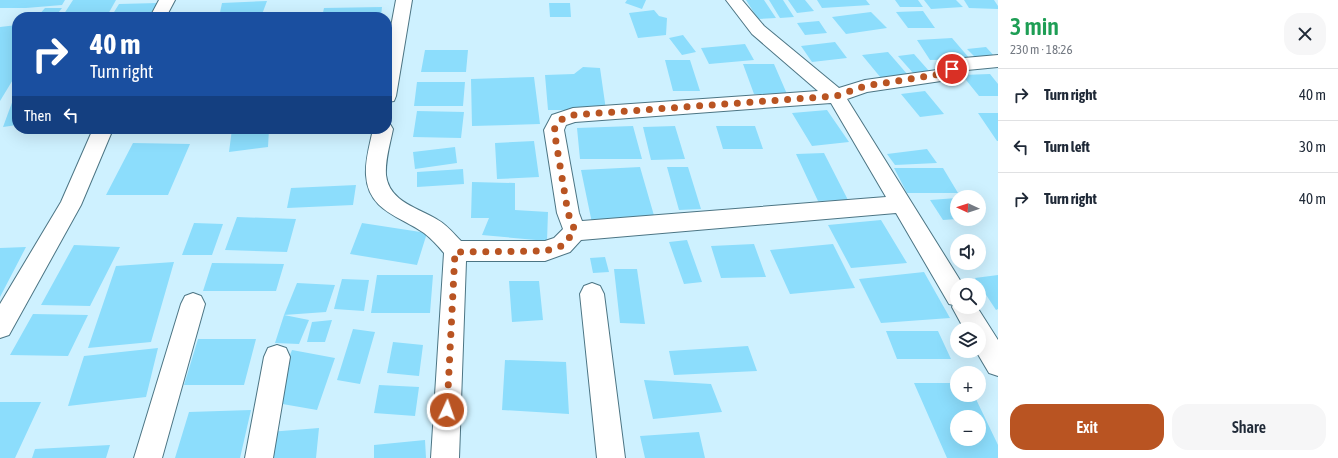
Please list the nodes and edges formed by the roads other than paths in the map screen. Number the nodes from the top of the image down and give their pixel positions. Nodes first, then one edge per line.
1 (166, 0) edge
2 (404, 0) edge
3 (734, 0) edge
4 (160, 12) edge
5 (998, 61) edge
6 (392, 68) edge
7 (836, 96) junction
8 (101, 134) edge
9 (382, 134) edge
10 (902, 204) junction
11 (575, 231) junction
12 (455, 252) junction
13 (950, 284) edge
14 (592, 294) dead end
15 (192, 304) dead end
16 (0, 328) edge
17 (986, 344) edge
18 (277, 357) dead end
19 (998, 364) edge
20 (148, 458) edge
21 (259, 458) edge
22 (445, 458) edge
23 (611, 458) edge

1 - 4 street
2 - 6 street
3 - 7 street
5 - 7 street
7 - 10 street
7 - 11 street
8 - 16 street
9 - 12 street
10 - 11 street
10 - 13 street
11 - 12 street
12 - 22 street
14 - 23 street
15 - 20 street
17 - 19 street
18 - 21 street

